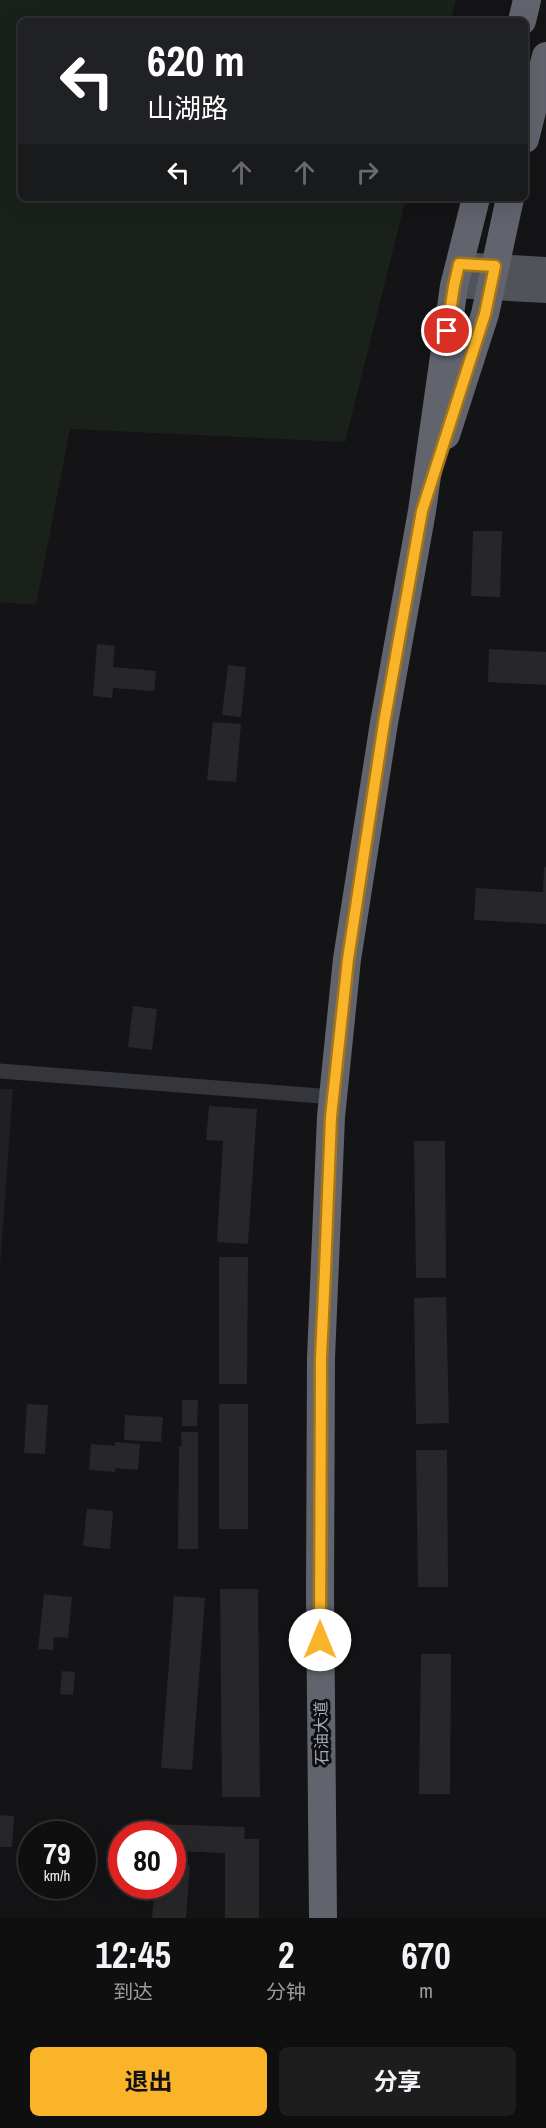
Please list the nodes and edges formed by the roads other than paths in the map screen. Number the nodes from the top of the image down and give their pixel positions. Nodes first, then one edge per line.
1 (527, 0) edge
2 (523, 18) edge
3 (546, 56) edge
4 (528, 127) edge
5 (475, 201) edge
6 (509, 201) edge
7 (546, 270) edge
8 (457, 275) junction
9 (492, 277) junction
10 (546, 291) edge
11 (422, 511) junction
12 (0, 1071) edge
13 (333, 1097) junction
14 (323, 1918) edge

1 - 2 highway
3 - 4 highway
5 - 8 highway, 石油大道
6 - 9 highway, 石油大道
7 - 9 main road
8 - 9 main road
8 - 11 highway, 石油大道
9 - 10 main road
9 - 11 highway, 石油大道
11 - 13 highway, 石油大道
12 - 13 street
13 - 14 highway, 石油大道

